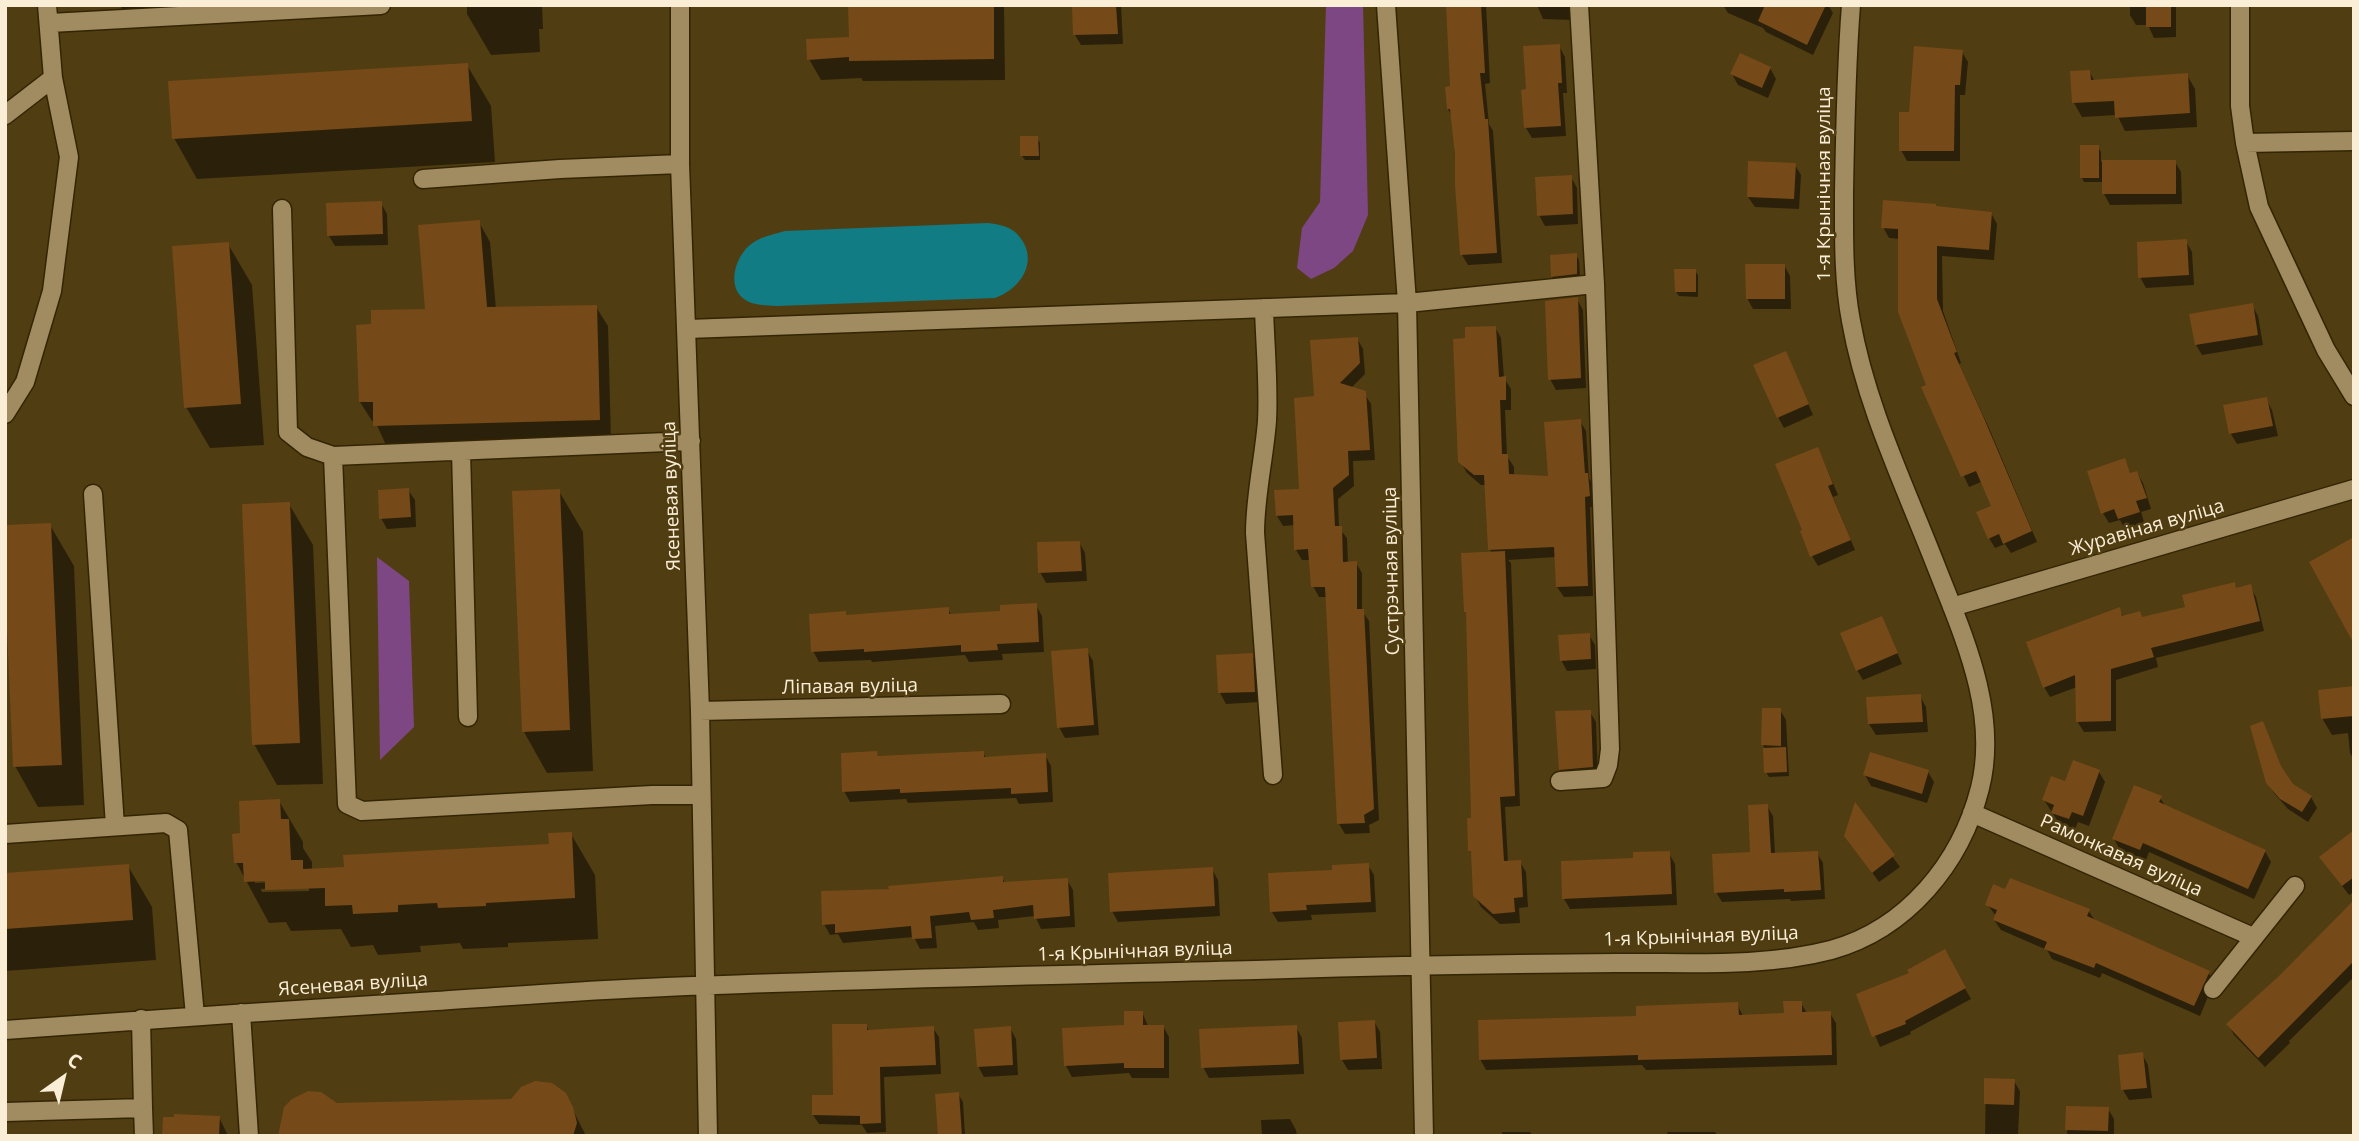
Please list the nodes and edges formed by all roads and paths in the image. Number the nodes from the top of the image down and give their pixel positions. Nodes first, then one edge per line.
1 (381, 5) edge
2 (680, 5) edge
3 (1386, 5) edge
4 (1579, 5) edge
5 (1851, 5) edge
6 (2241, 5) edge
7 (207, 10) edge
8 (48, 14) edge
9 (53, 78) junction
10 (5, 115) edge
11 (2354, 141) edge
12 (2245, 143) junction
13 (680, 164) junction
14 (424, 180) dead end
15 (282, 209) dead end
16 (1595, 284) junction
17 (1407, 303) junction
18 (1264, 308) junction
19 (688, 329) junction
20 (2354, 397) edge
21 (5, 414) edge
22 (691, 441) junction
23 (461, 451) junction
24 (333, 456) junction
25 (2354, 489) edge
26 (93, 494) dead end
27 (1952, 607) junction
28 (1001, 704) dead end
29 (700, 711) junction
30 (468, 717) dead end
31 (1273, 775) dead end
32 (1560, 781) dead end
33 (700, 795) junction
34 (1972, 813) junction
35 (115, 826) junction
36 (5, 834) edge
37 (2295, 886) dead end
38 (2253, 937) junction
39 (1422, 965) junction
40 (704, 985) junction
41 (2213, 989) dead end
42 (241, 1013) junction
43 (195, 1016) junction
44 (141, 1019) junction
45 (5, 1030) edge
46 (143, 1108) junction
47 (5, 1112) edge
48 (144, 1136) edge
49 (249, 1136) edge
50 (708, 1136) edge
51 (1424, 1136) edge

1 - 7 street
2 - 13 street, Ясеневая вуліца
3 - 17 street, Сустрэчная вуліца
4 - 16 street
5 - 27 street, 1-я Крынічная вуліца
6 - 12 street
7 - 8 street
8 - 9 street
9 - 10 street
9 - 21 street
11 - 12 street
12 - 20 street
13 - 14 street
13 - 19 street, Ясеневая вуліца
15 - 24 street
16 - 17 street
16 - 32 street
17 - 18 street
17 - 39 street, Сустрэчная вуліца
18 - 19 street
18 - 31 street
19 - 22 street, Ясеневая вуліца
22 - 23 street
22 - 29 street, Ясеневая вуліца
23 - 24 street
23 - 30 street
24 - 33 street
25 - 27 street, Журавіная вуліца
26 - 35 street
27 - 34 street, 1-я Крынічная вуліца
28 - 29 street, Ліпавая вуліца
29 - 33 street, Ясеневая вуліца
33 - 40 street, Ясеневая вуліца
34 - 38 street, Рамонкавая вуліца
34 - 39 street, 1-я Крынічная вуліца
35 - 36 street
35 - 43 street
37 - 38 street
38 - 41 street
39 - 40 street, 1-я Крынічная вуліца
39 - 51 street, Сустрэчная вуліца
40 - 42 street, Ясеневая вуліца
40 - 50 street, Ясеневая вуліца
42 - 43 street, Ясеневая вуліца
42 - 49 street
43 - 44 street, Ясеневая вуліца
44 - 45 street, Ясеневая вуліца
44 - 46 street
46 - 47 street
46 - 48 street

